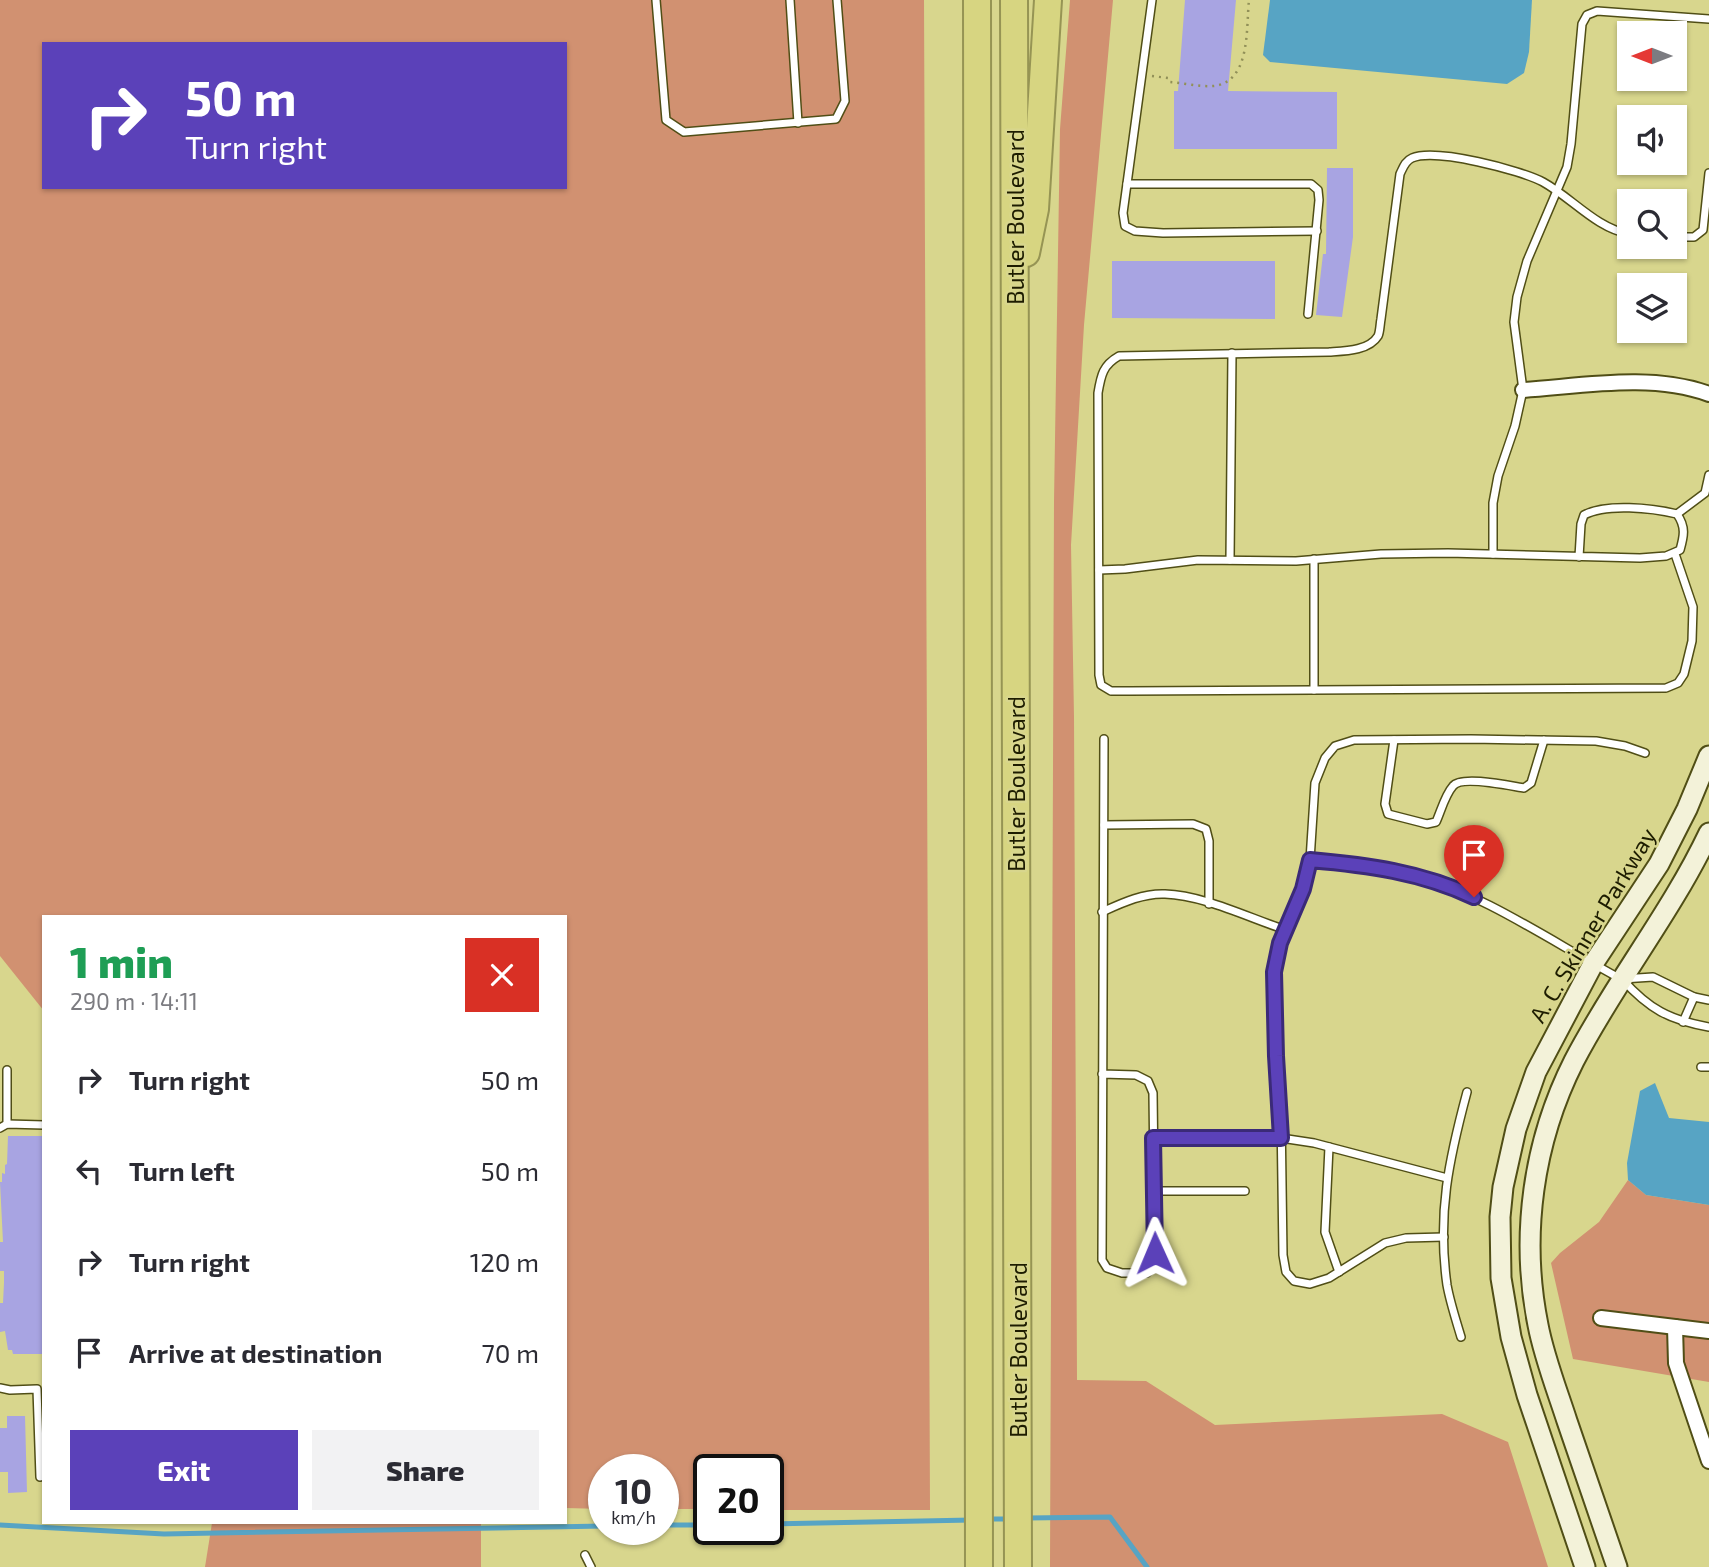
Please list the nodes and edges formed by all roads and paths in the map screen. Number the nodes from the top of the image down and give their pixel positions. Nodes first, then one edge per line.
1 (656, 0) edge
2 (790, 0) edge
3 (837, 0) edge
4 (970, 0) edge
5 (977, 0) edge
6 (1014, 0) edge
7 (1048, 0) edge
8 (1152, 0) edge
9 (1250, 0) edge
10 (1709, 19) edge
11 (1142, 75) junction
12 (977, 87) junction
13 (798, 122) junction
14 (1709, 173) edge
15 (1127, 184) junction
16 (1555, 190) junction
17 (1317, 231) junction
18 (1617, 231) edge
19 (1706, 232) edge
20 (1687, 237) edge
21 (1015, 302) junction
22 (1308, 314) dead end
23 (1232, 353) junction
24 (1523, 390) junction
25 (1709, 394) edge
26 (1709, 475) edge
27 (1677, 514) junction
28 (1493, 554) junction
29 (1675, 554) junction
30 (1579, 557) junction
31 (1314, 559) junction
32 (1230, 560) junction
33 (1099, 570) junction
34 (1314, 690) junction
35 (1104, 739) dead end
36 (1394, 740) junction
37 (1544, 740) junction
38 (1645, 753) dead end
39 (1709, 756) edge
40 (1104, 825) junction
41 (1709, 833) edge
42 (1310, 860) junction
43 (1209, 904) junction
44 (1102, 912) junction
45 (1286, 930) junction
46 (1593, 964) junction
47 (1622, 979) junction
48 (1694, 997) junction
49 (1709, 1000) edge
50 (1683, 1022) junction
51 (1709, 1027) edge
52 (7, 1070) dead end
53 (1102, 1074) junction
54 (1468, 1092) dead end
55 (42, 1125) edge
56 (4, 1126) edge
57 (1153, 1138) junction
58 (1281, 1138) junction
59 (1329, 1147) junction
60 (1447, 1178) junction
61 (1154, 1191) junction
62 (1245, 1191) dead end
63 (1444, 1237) junction
64 (1339, 1272) junction
65 (1601, 1318) dead end
66 (1675, 1327) junction
67 (1709, 1331) edge
68 (1461, 1338) dead end
69 (0, 1388) edge
70 (1709, 1461) edge
71 (40, 1476) dead end
72 (585, 1555) dead end
73 (979, 1565) edge
74 (1018, 1565) edge
75 (591, 1567) edge
76 (1585, 1567) edge
77 (1617, 1567) edge

1 - 13 lane
2 - 13 lane
3 - 13 lane
4 - 12 highway
5 - 12 highway, Butler Boulevard
6 - 21 highway, Butler Boulevard
7 - 21 highway
8 - 11 lane
9 - 11 path
10 - 16 lane
11 - 15 lane
12 - 73 highway, Butler Boulevard
14 - 19 lane
15 - 17 lane
15 - 17 lane
16 - 18 lane
16 - 23 lane
16 - 24 lane
17 - 22 lane
19 - 20 lane
21 - 74 highway, Butler Boulevard
23 - 32 lane
23 - 33 lane
24 - 25 street
24 - 28 lane
26 - 27 lane
27 - 29 lane
27 - 30 lane
28 - 30 lane
28 - 31 lane
29 - 30 lane
29 - 34 lane
31 - 32 lane
31 - 34 lane
32 - 33 lane
33 - 34 lane
35 - 40 lane
36 - 37 lane
36 - 37 lane
36 - 42 lane
37 - 38 lane
39 - 46 main road, A. C. Skinner Parkway
40 - 43 lane
40 - 44 lane
41 - 47 main road
42 - 45 lane
42 - 46 lane
43 - 44 lane
43 - 45 lane
44 - 53 lane
45 - 58 lane
46 - 47 lane
46 - 76 main road, A. C. Skinner Parkway
47 - 48 lane
47 - 50 lane
47 - 77 main road
48 - 49 lane
48 - 50 lane
50 - 51 lane
52 - 56 lane
53 - 57 lane
53 - 61 lane
54 - 60 lane
55 - 56 lane
57 - 58 lane
57 - 61 lane
58 - 59 lane
58 - 64 lane
59 - 60 lane
59 - 64 lane
60 - 63 lane
61 - 62 lane
63 - 64 lane
63 - 68 lane
65 - 66 street
66 - 67 street
66 - 70 street
69 - 71 lane
72 - 75 lane

